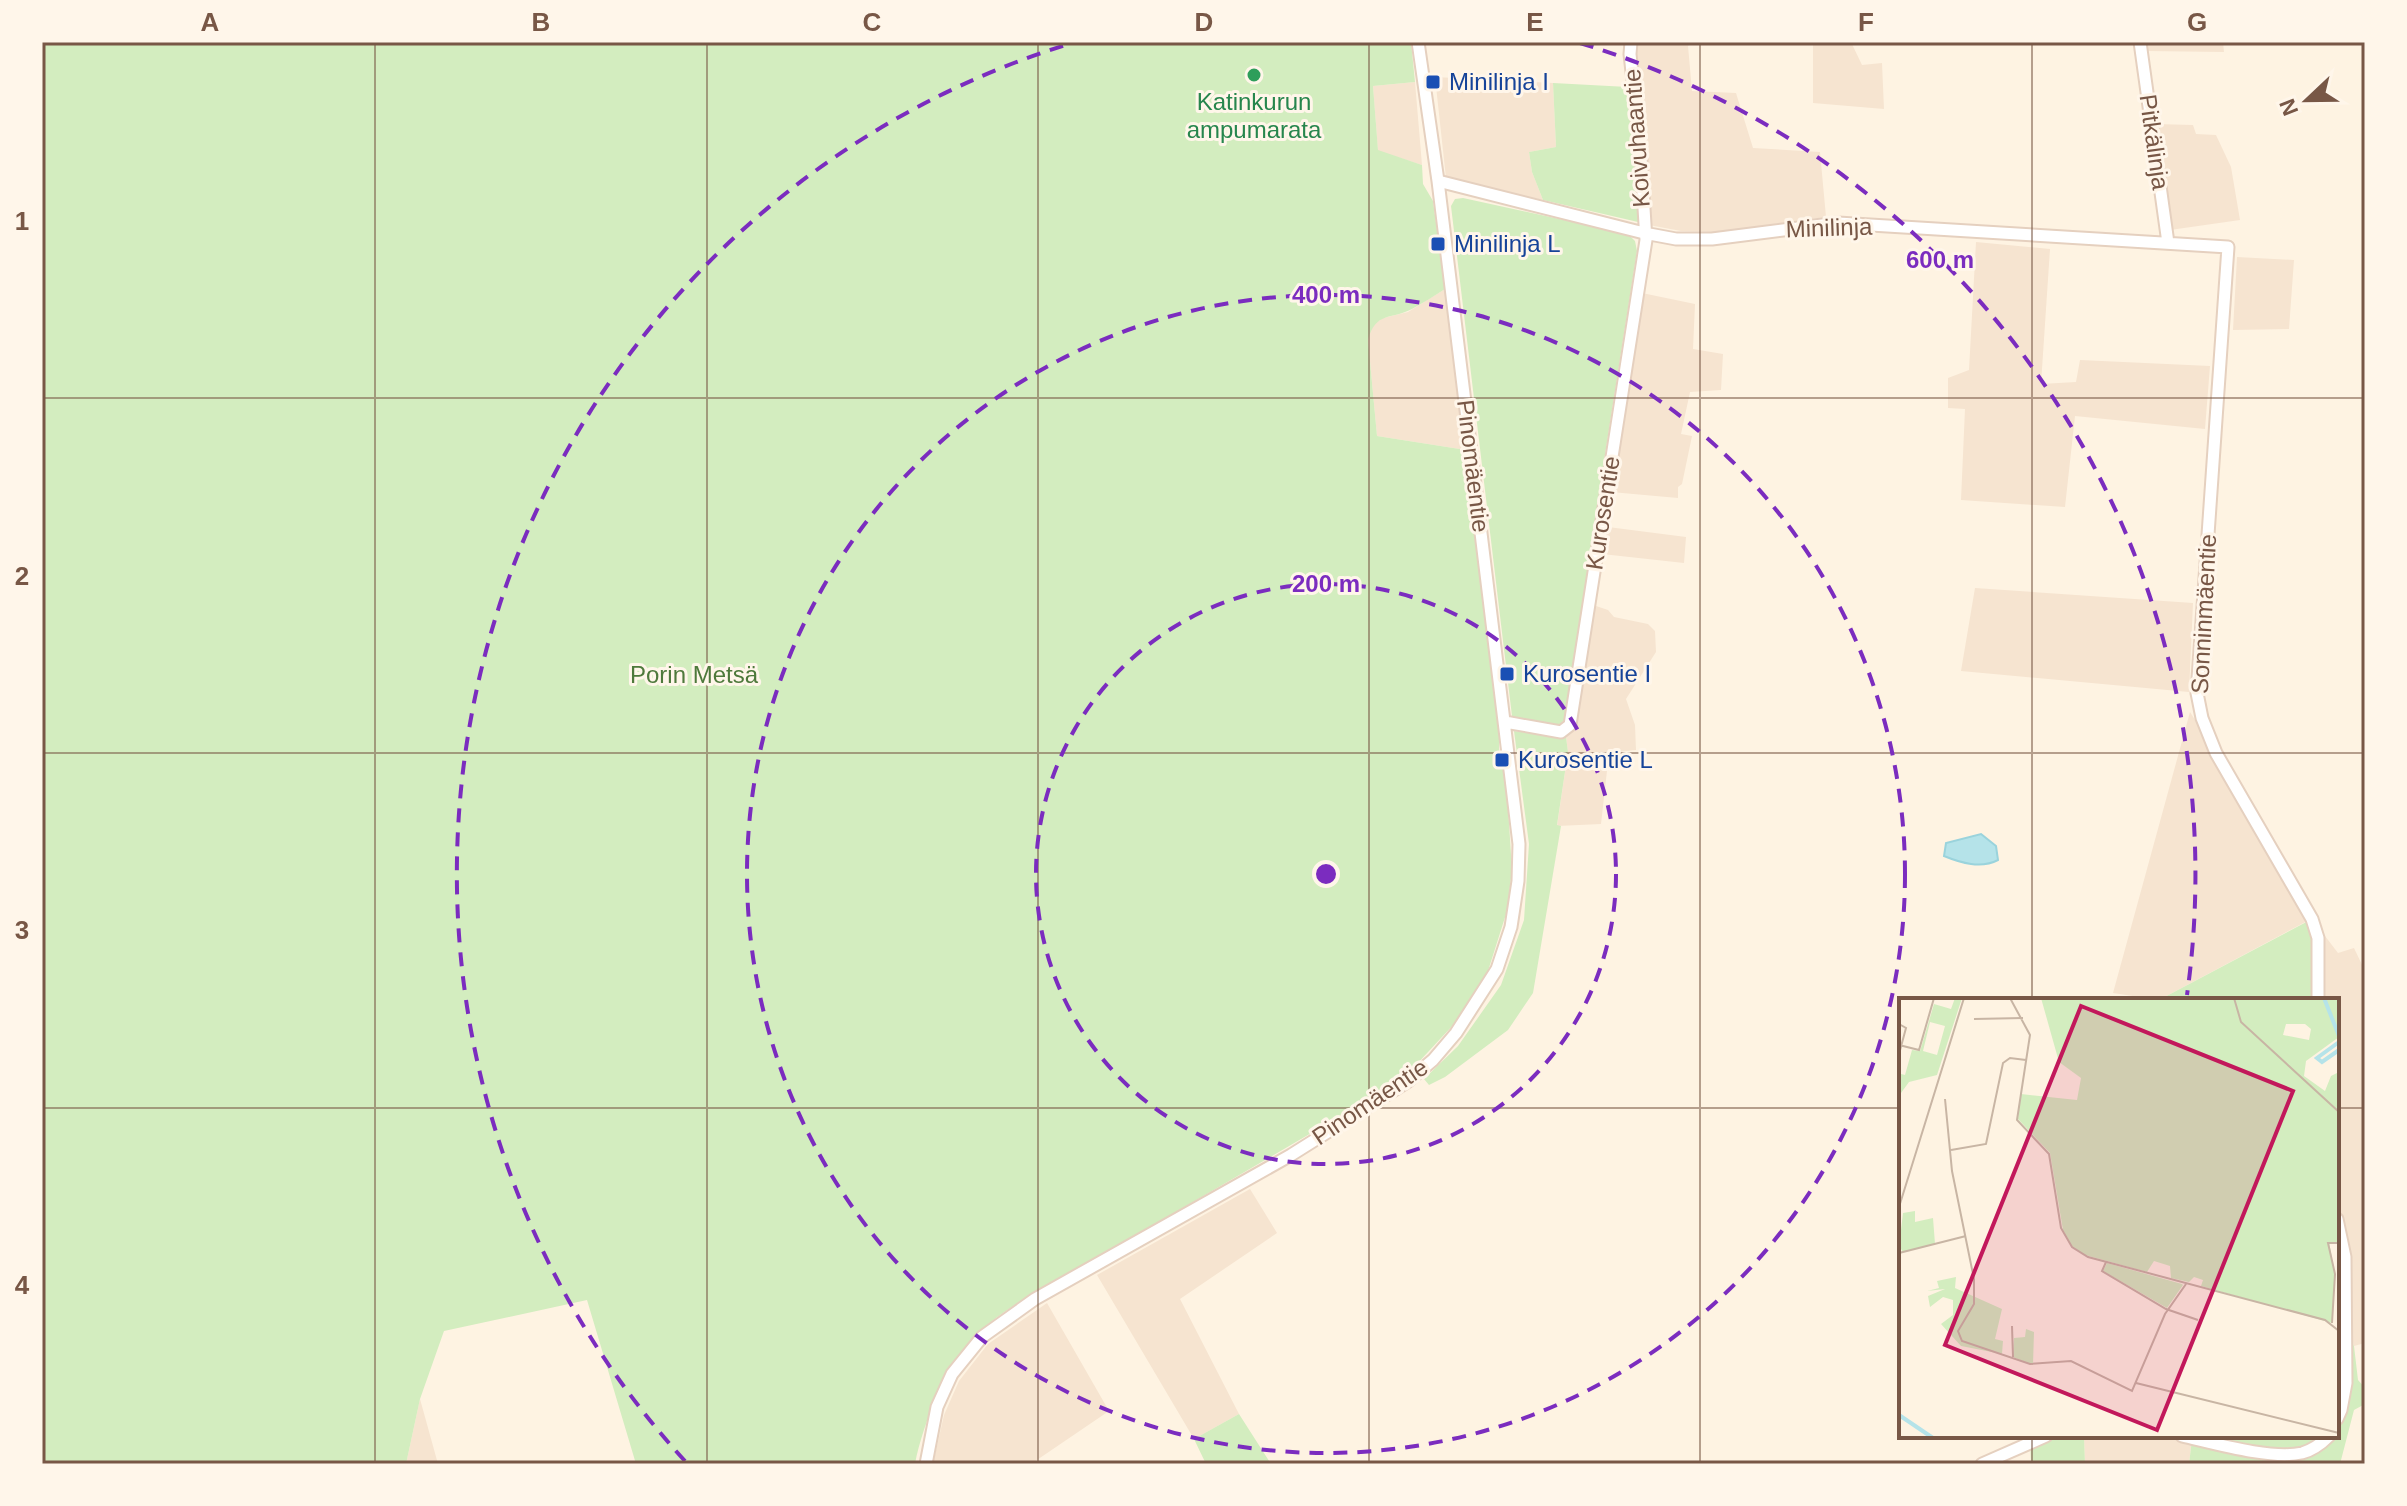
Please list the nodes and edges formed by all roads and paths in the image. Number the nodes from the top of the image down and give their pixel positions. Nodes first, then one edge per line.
1 (1418, 42) edge
2 (1631, 42) edge
3 (2140, 42) edge
4 (1438, 181) junction
5 (1644, 233) junction
6 (2168, 243) junction
7 (2228, 247) joint
8 (1505, 722) junction
9 (2318, 998) edge
10 (2339, 1228) edge
11 (2339, 1414) edge
12 (2041, 1438) edge
13 (2192, 1438) edge
14 (2327, 1438) edge
15 (926, 1464) edge
16 (1982, 1464) edge

1 - 4 street, Pinomäentie
2 - 5 street, Koivuhaantie
3 - 6 street, Pitkälinja
4 - 5 street, Minilinja
4 - 8 street, Pinomäentie
5 - 6 street, Minilinja
5 - 8 street, Kurosentie
6 - 7 street, Minilinja
7 - 9 street, Sonninmäentie
8 - 15 street, Pinomäentie
10 - 11 street
12 - 16 street
13 - 14 street

